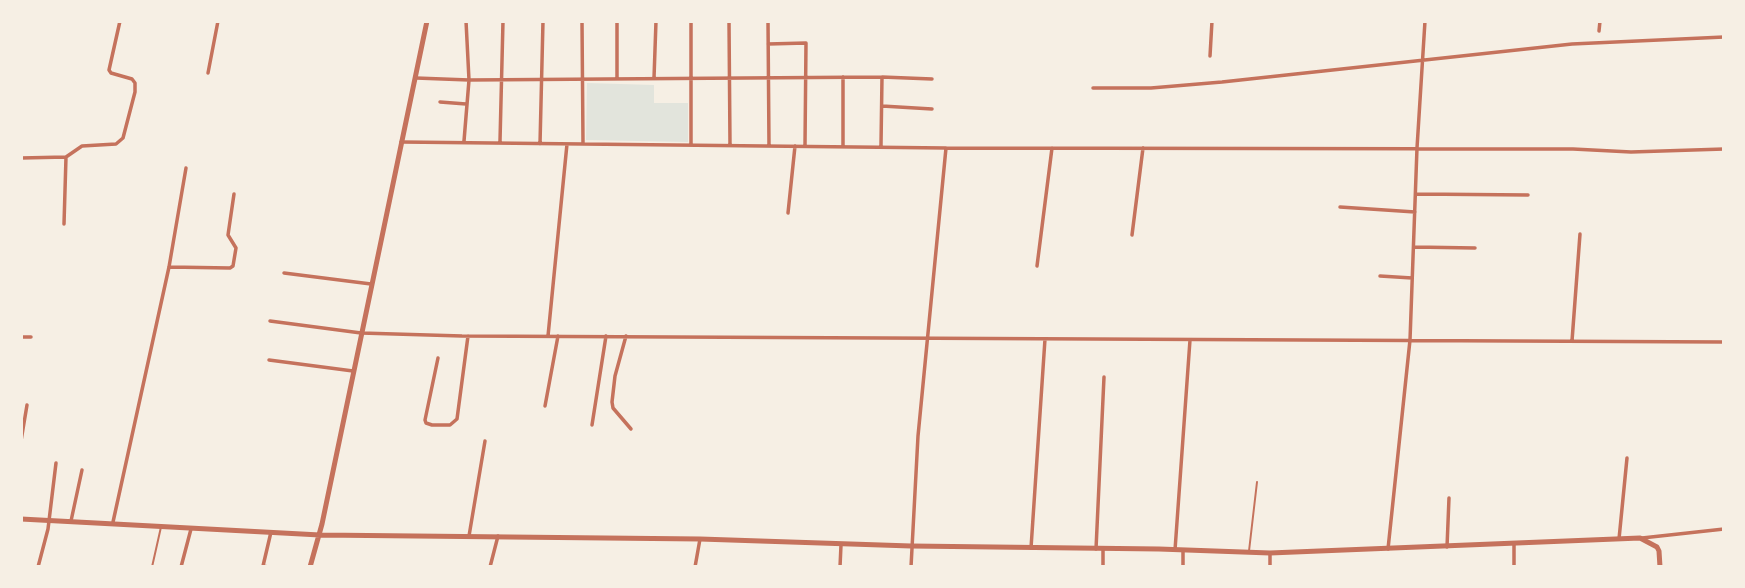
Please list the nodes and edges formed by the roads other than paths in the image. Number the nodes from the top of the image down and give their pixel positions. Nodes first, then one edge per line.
1 (120, 21) edge
2 (218, 21) edge
3 (427, 21) edge
4 (466, 21) edge
5 (503, 21) edge
6 (543, 21) edge
7 (582, 21) edge
8 (617, 21) edge
9 (656, 21) edge
10 (691, 21) edge
11 (729, 21) edge
12 (768, 21) edge
13 (1212, 21) edge
14 (1425, 21) edge
15 (1600, 21) edge
16 (1599, 31) dead end
17 (1724, 37) edge
18 (768, 44) junction
19 (1210, 56) dead end
20 (1424, 59) junction
21 (208, 73) dead end
22 (806, 77) junction
23 (843, 77) junction
24 (882, 77) junction
25 (414, 78) junction
26 (653, 78) junction
27 (691, 78) junction
28 (729, 78) junction
29 (768, 78) junction
30 (503, 79) junction
31 (543, 79) junction
32 (583, 79) junction
33 (617, 79) junction
34 (932, 79) dead end
35 (468, 80) junction
36 (1093, 88) dead end
37 (440, 102) dead end
38 (467, 104) junction
39 (882, 106) junction
40 (932, 109) dead end
41 (464, 141) junction
42 (401, 142) junction
43 (500, 142) junction
44 (540, 144) junction
45 (567, 144) junction
46 (583, 144) junction
47 (795, 145) junction
48 (805, 145) junction
49 (881, 145) junction
50 (691, 146) junction
51 (730, 146) junction
52 (769, 146) junction
53 (842, 146) junction
54 (946, 148) junction
55 (1052, 148) junction
56 (1417, 148) junction
57 (1143, 149) junction
58 (1724, 149) edge
59 (66, 157) junction
60 (21, 158) edge
61 (186, 168) dead end
62 (234, 194) dead end
63 (1416, 194) junction
64 (1528, 195) dead end
65 (1340, 206) dead end
66 (1415, 212) junction
67 (788, 213) dead end
68 (64, 224) dead end
69 (1580, 234) dead end
70 (1132, 235) dead end
71 (1413, 247) junction
72 (1475, 248) dead end
73 (1037, 266) dead end
74 (169, 267) junction
75 (284, 274) dead end
76 (1380, 276) dead end
77 (1412, 278) junction
78 (371, 284) junction
79 (270, 321) dead end
80 (361, 333) junction
81 (468, 336) junction
82 (548, 336) junction
83 (558, 336) junction
84 (606, 336) junction
85 (626, 336) junction
86 (21, 337) edge
87 (31, 337) dead end
88 (929, 337) junction
89 (1045, 339) junction
90 (1190, 340) junction
91 (1410, 340) junction
92 (1572, 341) junction
93 (1724, 342) edge
94 (438, 358) dead end
95 (269, 360) dead end
96 (353, 372) junction
97 (1104, 377) dead end
98 (27, 405) dead end
99 (545, 406) dead end
100 (592, 425) dead end
101 (631, 429) dead end
102 (21, 441) edge
103 (485, 442) dead end
104 (1627, 458) dead end
105 (56, 463) dead end
106 (82, 470) dead end
107 (1257, 482) dead end
108 (1449, 498) dead end
109 (21, 519) edge
110 (49, 520) junction
111 (71, 522) junction
112 (113, 523) junction
113 (161, 526) junction
114 (191, 527) junction
115 (1724, 529) edge
116 (271, 532) junction
117 (320, 535) junction
118 (469, 536) junction
119 (498, 536) junction
120 (1619, 538) junction
121 (1640, 538) junction
122 (701, 539) junction
123 (841, 544) junction
124 (1514, 544) junction
125 (911, 546) junction
126 (1447, 547) junction
127 (1031, 548) junction
128 (1388, 548) junction
129 (1099, 549) junction
130 (1175, 550) junction
131 (1183, 551) junction
132 (1249, 552) junction
133 (1270, 553) junction
134 (38, 567) edge
135 (152, 567) edge
136 (181, 567) edge
137 (268, 567) edge
138 (310, 567) edge
139 (490, 567) edge
140 (695, 567) edge
141 (840, 567) edge
142 (911, 567) edge
143 (1103, 567) edge
144 (1183, 567) edge
145 (1270, 567) edge
146 (1514, 567) edge
147 (1660, 567) edge

1 - 59 street
2 - 21 street
3 - 25 street
4 - 35 street
5 - 30 street
6 - 31 street
7 - 32 street
8 - 33 street
9 - 26 street
10 - 27 street
11 - 28 street
12 - 18 street
13 - 19 street
14 - 20 street
15 - 16 street
17 - 20 street
18 - 22 street
18 - 29 street
20 - 36 street
20 - 56 street
22 - 23 street
22 - 29 street
22 - 48 street
23 - 24 street
23 - 53 street
24 - 34 street
24 - 39 street
25 - 35 street
25 - 42 street
26 - 27 street
26 - 33 street
27 - 28 street
27 - 50 street
28 - 29 street
28 - 51 street
29 - 52 street
30 - 31 street
30 - 35 street
30 - 43 street
31 - 32 street
31 - 44 street
32 - 33 street
32 - 46 street
35 - 38 street
37 - 38 street
38 - 41 street
39 - 40 street
39 - 49 street
41 - 42 street
41 - 43 street
42 - 78 street
43 - 44 street
44 - 45 street
45 - 46 street
45 - 82 street
46 - 50 street
47 - 48 street
47 - 52 street
47 - 67 street
48 - 53 street
49 - 53 street
49 - 54 street
50 - 51 street
51 - 52 street
54 - 55 street
54 - 88 street
55 - 57 street
55 - 73 street
56 - 57 street
56 - 58 street
56 - 63 street
57 - 70 street
59 - 60 street
59 - 68 street
61 - 74 street
62 - 74 street
63 - 64 street
63 - 66 street
65 - 66 street
66 - 71 street
69 - 92 street
71 - 72 street
71 - 77 street
74 - 112 street
75 - 78 street
76 - 77 street
77 - 91 street
78 - 80 street
79 - 80 street
80 - 81 street
80 - 96 street
81 - 82 street
81 - 94 street
82 - 83 street
83 - 84 street
83 - 99 street
84 - 85 street
84 - 100 street
85 - 88 street
85 - 101 street
86 - 87 street
88 - 89 street
88 - 125 street
89 - 90 street
89 - 127 street
90 - 91 street
90 - 130 street
91 - 92 street
91 - 128 street
92 - 93 street
95 - 96 street
96 - 117 street
97 - 129 street
98 - 102 street
103 - 118 street
104 - 120 street
105 - 110 street
106 - 111 street
107 - 132 lane
108 - 126 street
109 - 110 street
110 - 111 street
110 - 134 street
111 - 112 street
112 - 113 street
113 - 114 street
113 - 135 lane
114 - 116 street
114 - 136 street
115 - 121 street
116 - 117 street
116 - 137 street
117 - 118 street
117 - 138 street
118 - 119 street
119 - 122 street
119 - 139 street
120 - 121 street
120 - 124 street
121 - 147 street
122 - 123 street
122 - 140 street
123 - 125 street
123 - 141 street
124 - 126 street
124 - 146 street
125 - 127 street
125 - 142 street
126 - 128 street
127 - 129 street
128 - 133 street
129 - 130 street
129 - 143 street
130 - 131 street
131 - 132 street
131 - 144 street
132 - 133 street
133 - 145 street

